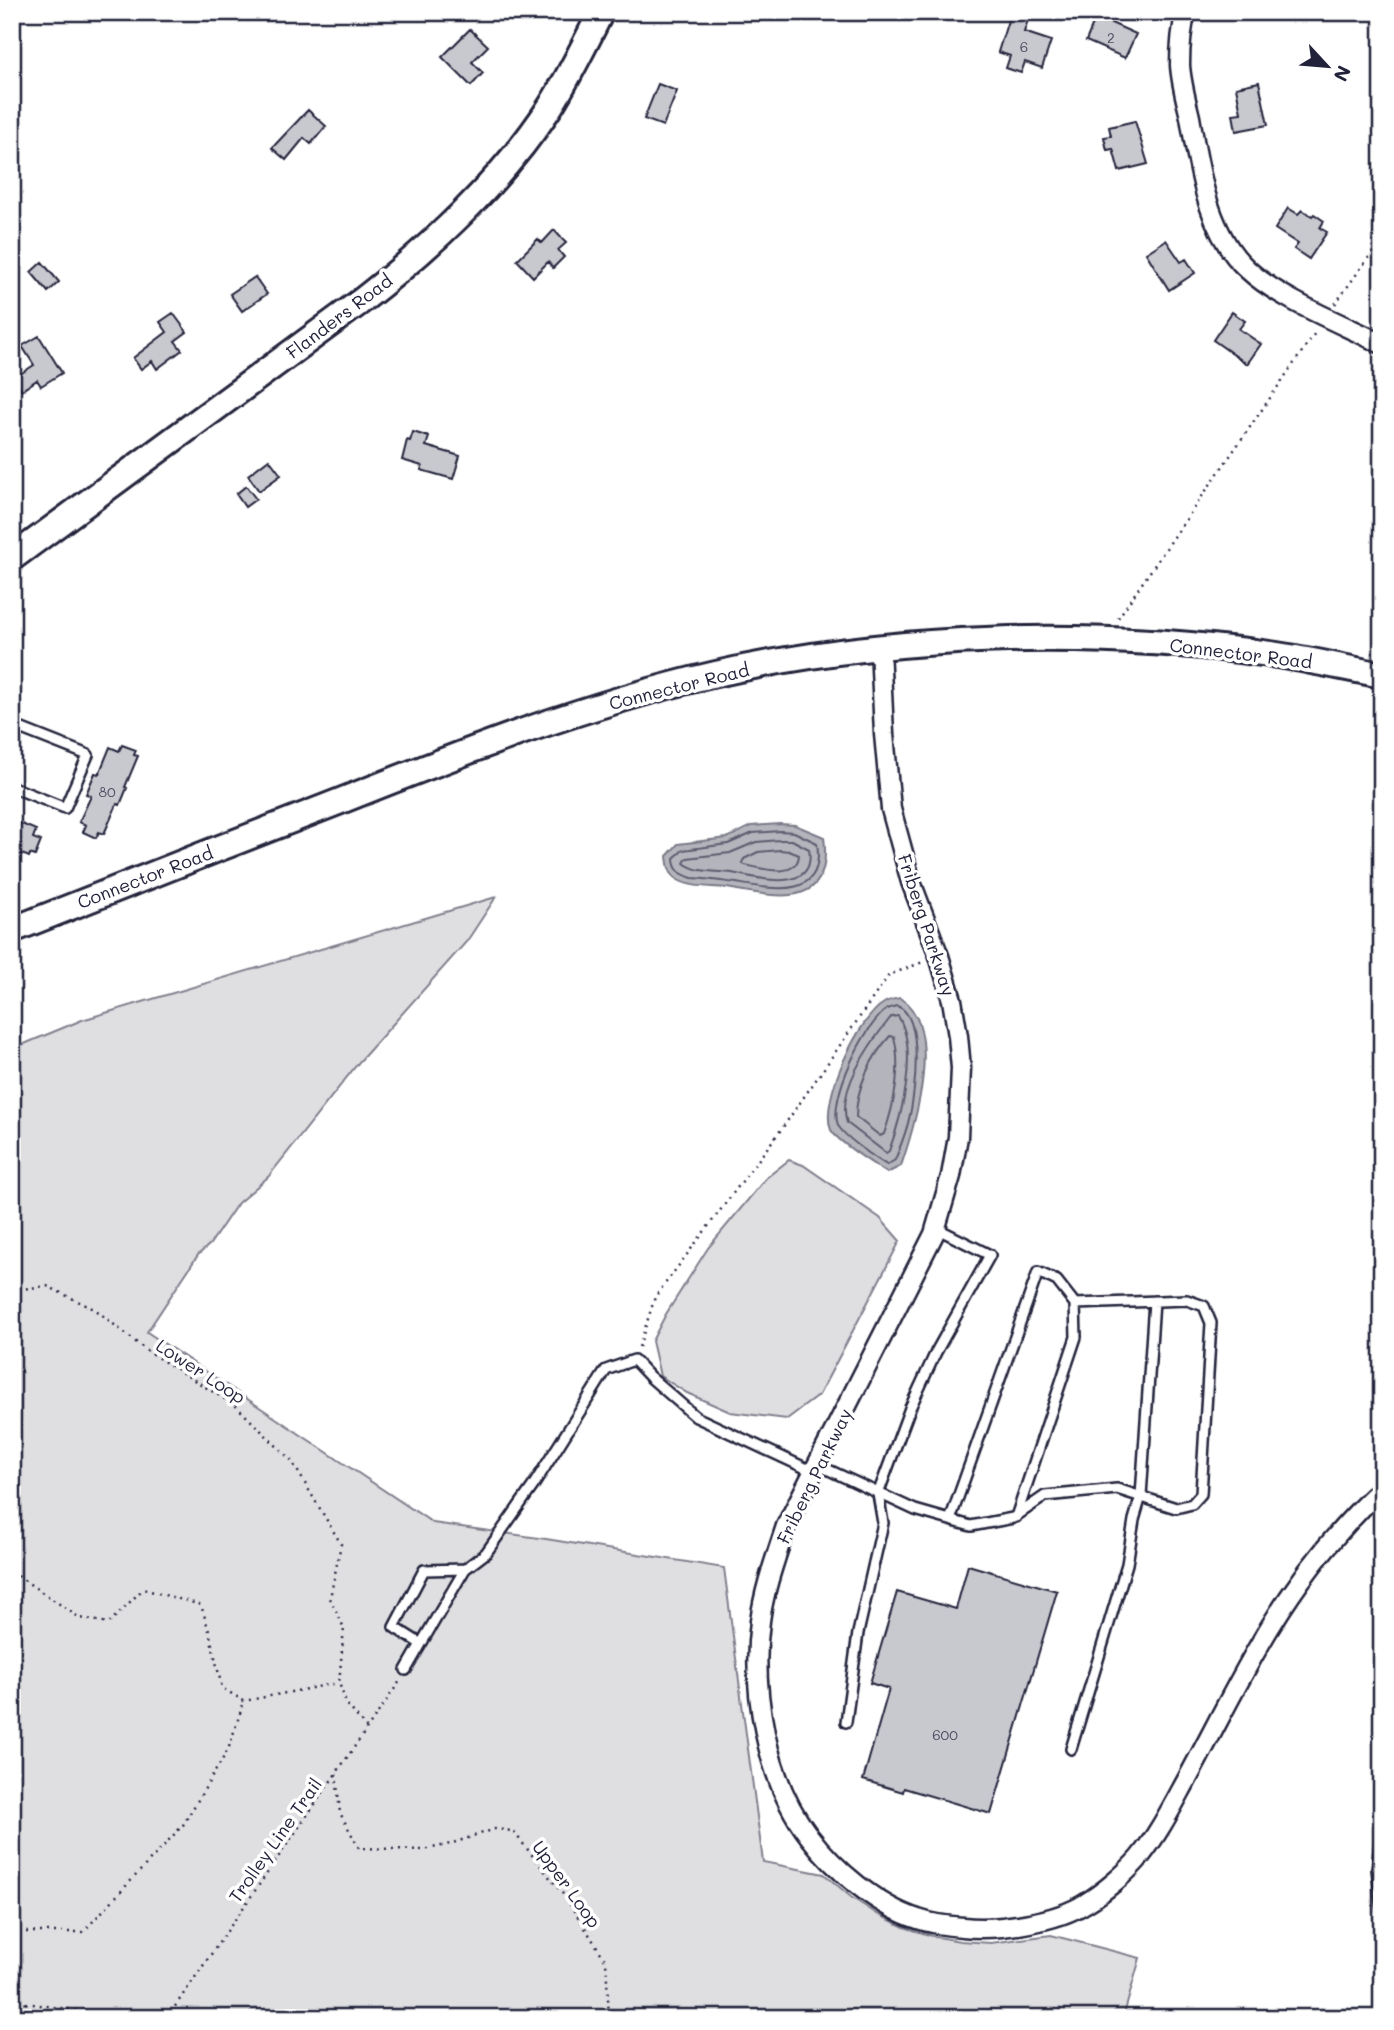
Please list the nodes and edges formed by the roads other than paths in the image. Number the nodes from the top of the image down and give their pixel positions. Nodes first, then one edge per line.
1 (601, 12) edge
2 (1186, 12) edge
3 (1382, 344) edge
4 (12, 558) edge
5 (880, 648) junction
6 (1381, 673) edge
7 (12, 725) edge
8 (12, 787) edge
9 (12, 930) edge
10 (936, 1228) junction
11 (1154, 1301) junction
12 (1075, 1304) junction
13 (816, 1468) junction
14 (1382, 1488) edge
15 (878, 1494) junction
16 (1141, 1496) junction
17 (1016, 1517) junction
18 (950, 1520) junction
19 (465, 1569) junction
20 (421, 1644) junction
21 (404, 1673) road end
22 (846, 1722) dead end
23 (1071, 1749) dead end
24 (1382, 1826) edge
25 (1382, 1910) edge

1 - 4 street, Flanders Road
2 - 3 street
5 - 6 street, Connector Road
5 - 9 street, Connector Road
5 - 10 street, Friberg Parkway
7 - 8 lane
10 - 13 street, Friberg Parkway
10 - 15 lane
11 - 12 lane
11 - 16 lane
11 - 16 lane
12 - 17 lane
12 - 18 lane
13 - 14 street, Friberg Parkway
13 - 15 lane
13 - 19 lane
15 - 18 lane
15 - 22 lane
16 - 17 lane
16 - 23 lane
17 - 18 lane
19 - 20 lane
19 - 20 lane
20 - 21 lane
24 - 25 lane

